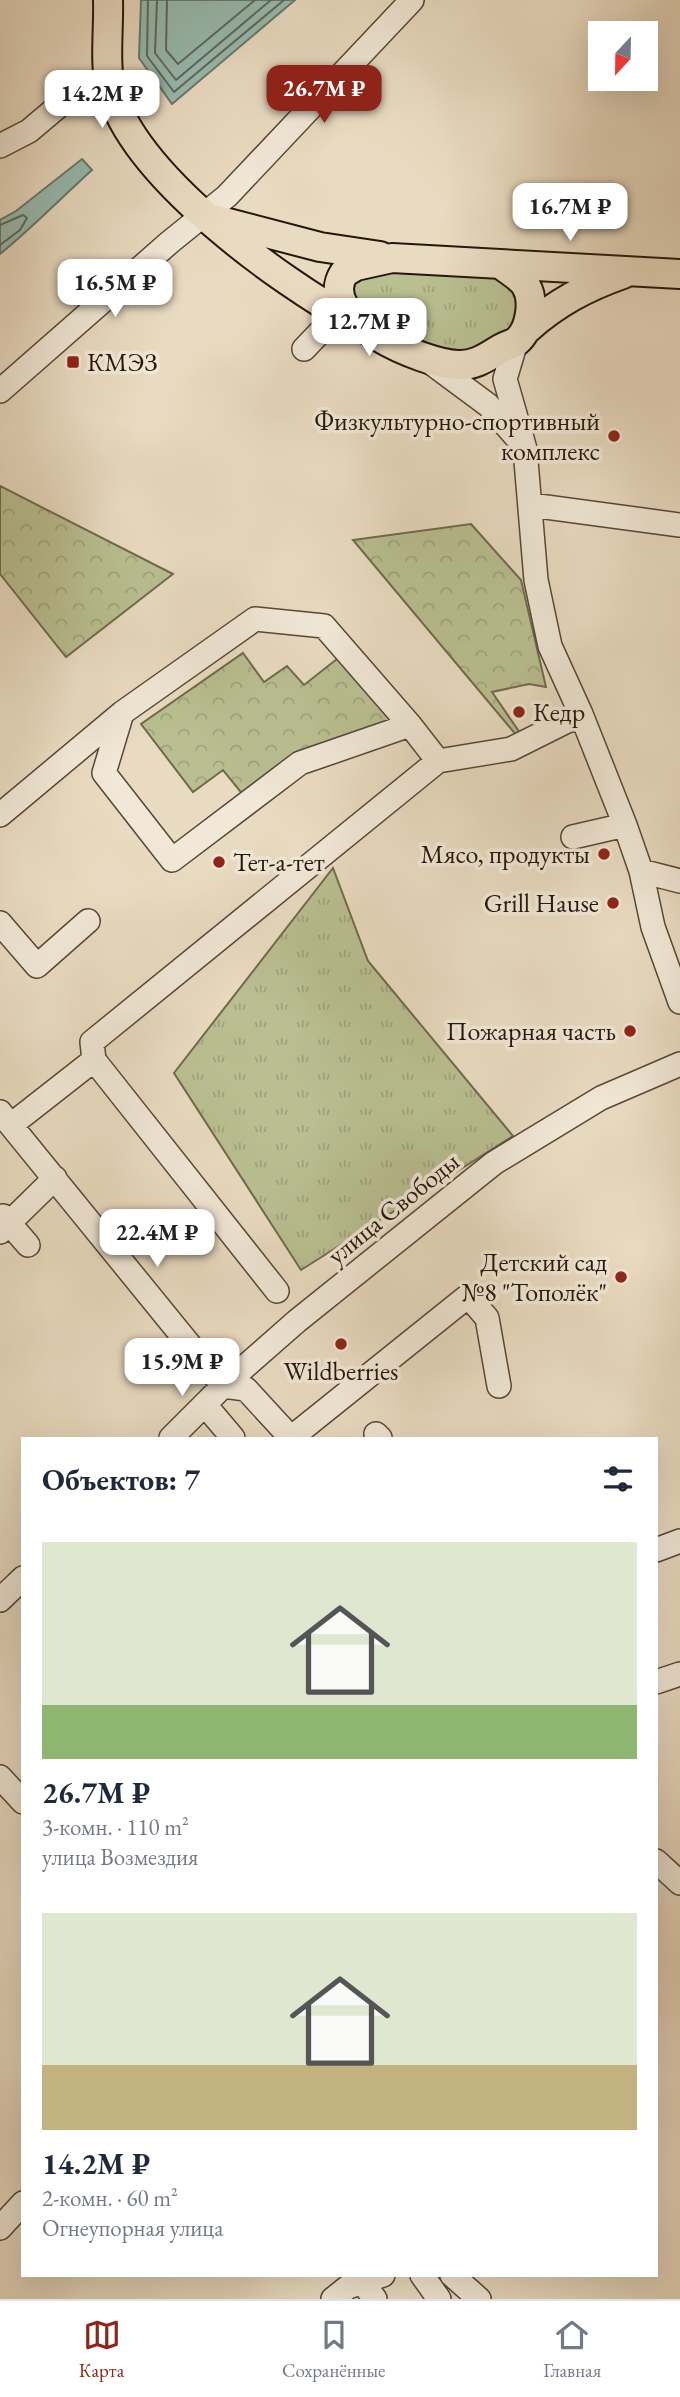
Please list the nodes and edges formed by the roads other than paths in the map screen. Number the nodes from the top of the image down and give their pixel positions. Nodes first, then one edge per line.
1 (108, 0) edge
2 (412, 0) edge
3 (109, 88) junction
4 (0, 146) edge
5 (206, 216) junction
6 (392, 258) junction
7 (502, 265) junction
8 (635, 270) junction
9 (680, 274) edge
10 (333, 311) junction
11 (362, 327) junction
12 (522, 336) junction
13 (304, 349) dead end
14 (428, 360) junction
15 (2, 387) edge
16 (525, 449) junction
17 (531, 505) junction
18 (680, 524) edge
19 (122, 713) junction
20 (582, 714) junction
21 (410, 725) junction
22 (438, 761) junction
23 (0, 815) edge
24 (625, 825) junction
25 (573, 837) dead end
26 (641, 871) junction
27 (680, 881) edge
28 (88, 921) dead end
29 (0, 923) edge
30 (680, 1002) edge
31 (94, 1060) junction
32 (680, 1064) edge
33 (6, 1119) edge
34 (55, 1178) junction
35 (4, 1224) edge
36 (28, 1245) dead end
37 (277, 1291) dead end
38 (223, 1386) junction
39 (499, 1386) dead end
40 (206, 1406) junction
41 (172, 1437) edge
42 (232, 1437) edge
43 (290, 1437) edge
44 (292, 1437) edge
45 (680, 1541) edge
46 (658, 1549) edge
47 (21, 1580) edge
48 (0, 1600) edge
49 (680, 1674) edge
50 (658, 1681) edge
51 (0, 1777) edge
52 (21, 1800) edge
53 (658, 1863) edge
54 (680, 1883) edge
55 (21, 2205) edge
56 (0, 2228) edge
57 (423, 2277) edge
58 (454, 2277) edge
59 (374, 2285) edge
60 (333, 2299) edge
61 (439, 2299) edge
62 (479, 2299) edge

1 - 3 main road
2 - 5 street
3 - 4 street
3 - 5 main road
5 - 6 main road
5 - 10 main road
5 - 15 street
6 - 7 main road
6 - 11 main road
7 - 8 main road
7 - 12 main road
8 - 9 main road
8 - 12 main road
10 - 11 main road
10 - 13 street
11 - 14 main road
12 - 14 main road
12 - 16 street
14 - 16 street
16 - 17 street
17 - 18 street
17 - 20 street
19 - 21 street
19 - 21 street
19 - 23 street
20 - 22 street
20 - 24 street
21 - 22 street
22 - 31 street
24 - 25 street
24 - 26 street
26 - 27 street
26 - 30 street
28 - 29 street
31 - 33 street
31 - 37 street
32 - 38 street, улица Свободы
33 - 34 street
34 - 35 street
34 - 38 street
35 - 36 street
38 - 40 street, улица Свободы
38 - 43 street
39 - 44 street
40 - 41 street, улица Свободы
40 - 42 street
45 - 46 street
47 - 48 street
49 - 50 street
51 - 52 street
53 - 54 street
55 - 56 street
57 - 61 street
58 - 62 street
59 - 60 street

